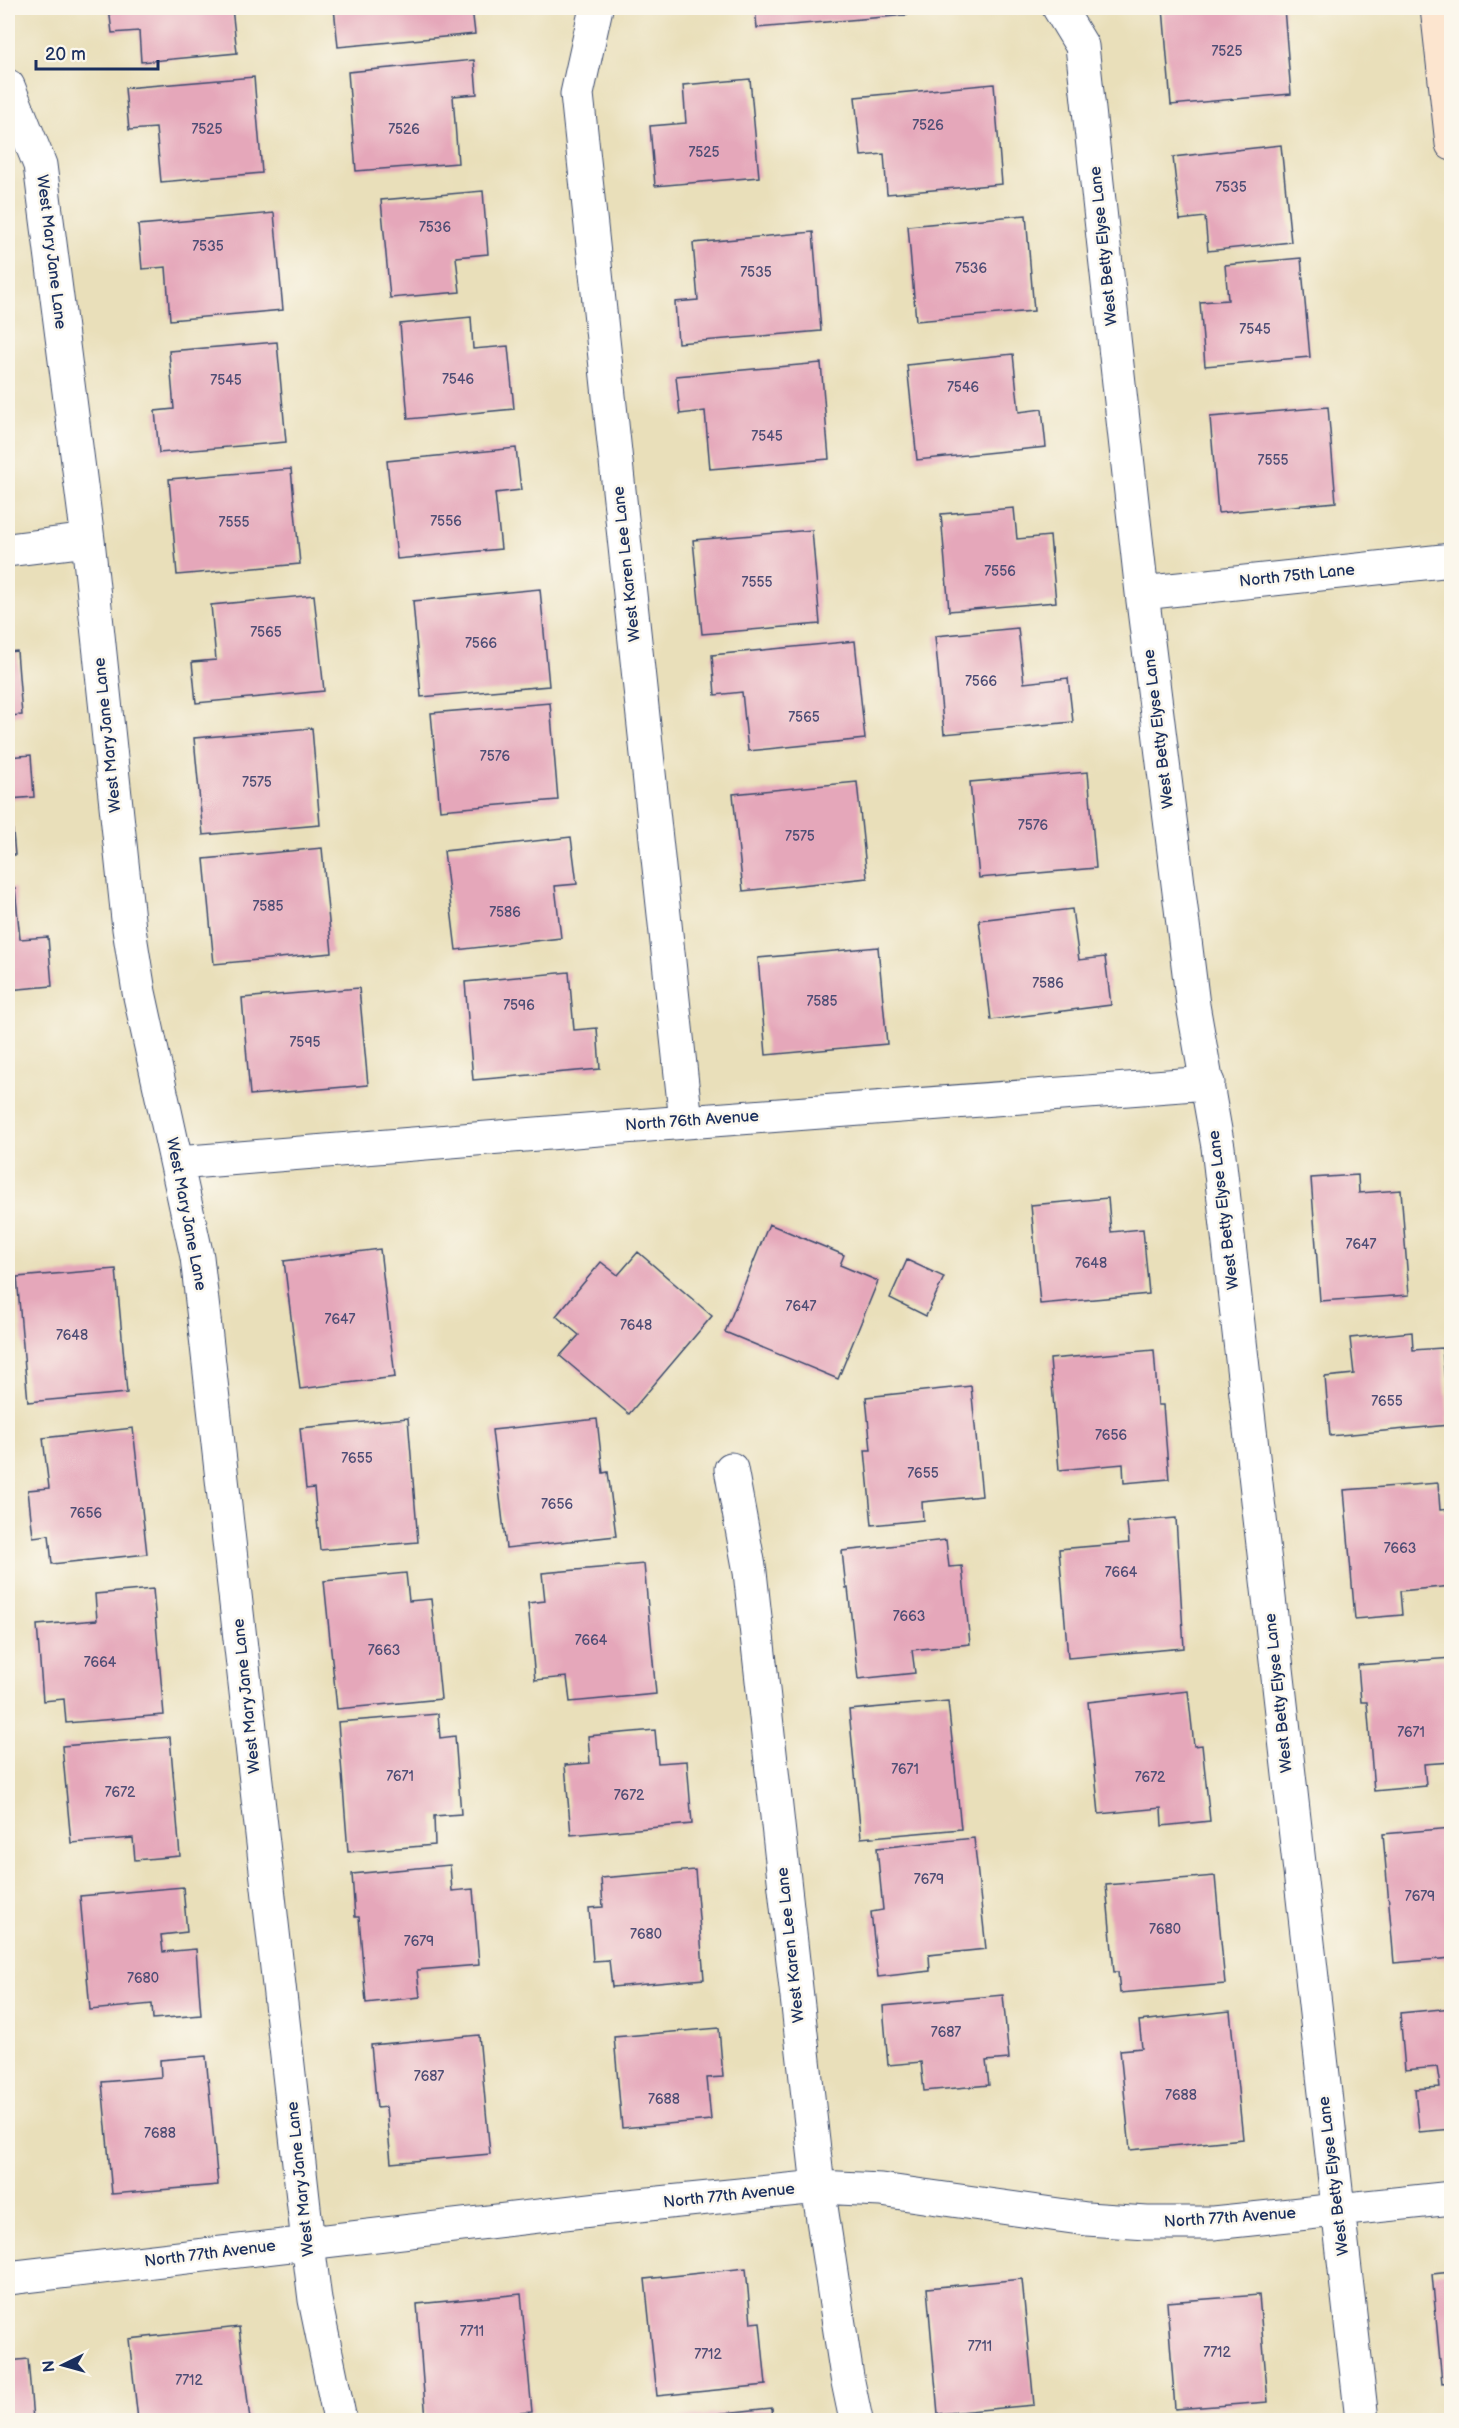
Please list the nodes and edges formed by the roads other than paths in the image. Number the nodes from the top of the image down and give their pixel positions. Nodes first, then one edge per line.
1 (596, 8) edge
2 (1059, 8) edge
3 (1437, 8) edge
4 (8, 86) edge
5 (1452, 144) edge
6 (88, 540) junction
7 (8, 550) edge
8 (1452, 560) edge
9 (1142, 593) junction
10 (1208, 1083) junction
11 (686, 1122) junction
12 (177, 1163) junction
13 (731, 1469) dead end
14 (818, 2187) junction
15 (1452, 2198) edge
16 (1338, 2210) junction
17 (308, 2243) junction
18 (8, 2277) edge
19 (340, 2421) edge
20 (856, 2421) edge
21 (1362, 2421) edge

1 - 11 street, West Karen Lee Lane
2 - 9 street, West Betty Elyse Lane
3 - 5 street
4 - 6 street, West Mary Jane Lane
6 - 7 street
6 - 12 street, West Mary Jane Lane
8 - 9 street, North 75th Lane
9 - 10 street, West Betty Elyse Lane
10 - 11 street, North 76th Avenue
10 - 16 street, West Betty Elyse Lane
11 - 12 street, North 76th Avenue
12 - 17 street, West Mary Jane Lane
13 - 14 street, West Karen Lee Lane
14 - 16 street, North 77th Avenue
14 - 17 street, North 77th Avenue
14 - 20 street, West Karen Lee Lane
15 - 16 street, North 77th Avenue
16 - 21 street, West Betty Elyse Lane
17 - 18 street, North 77th Avenue
17 - 19 street, West Mary Jane Lane

